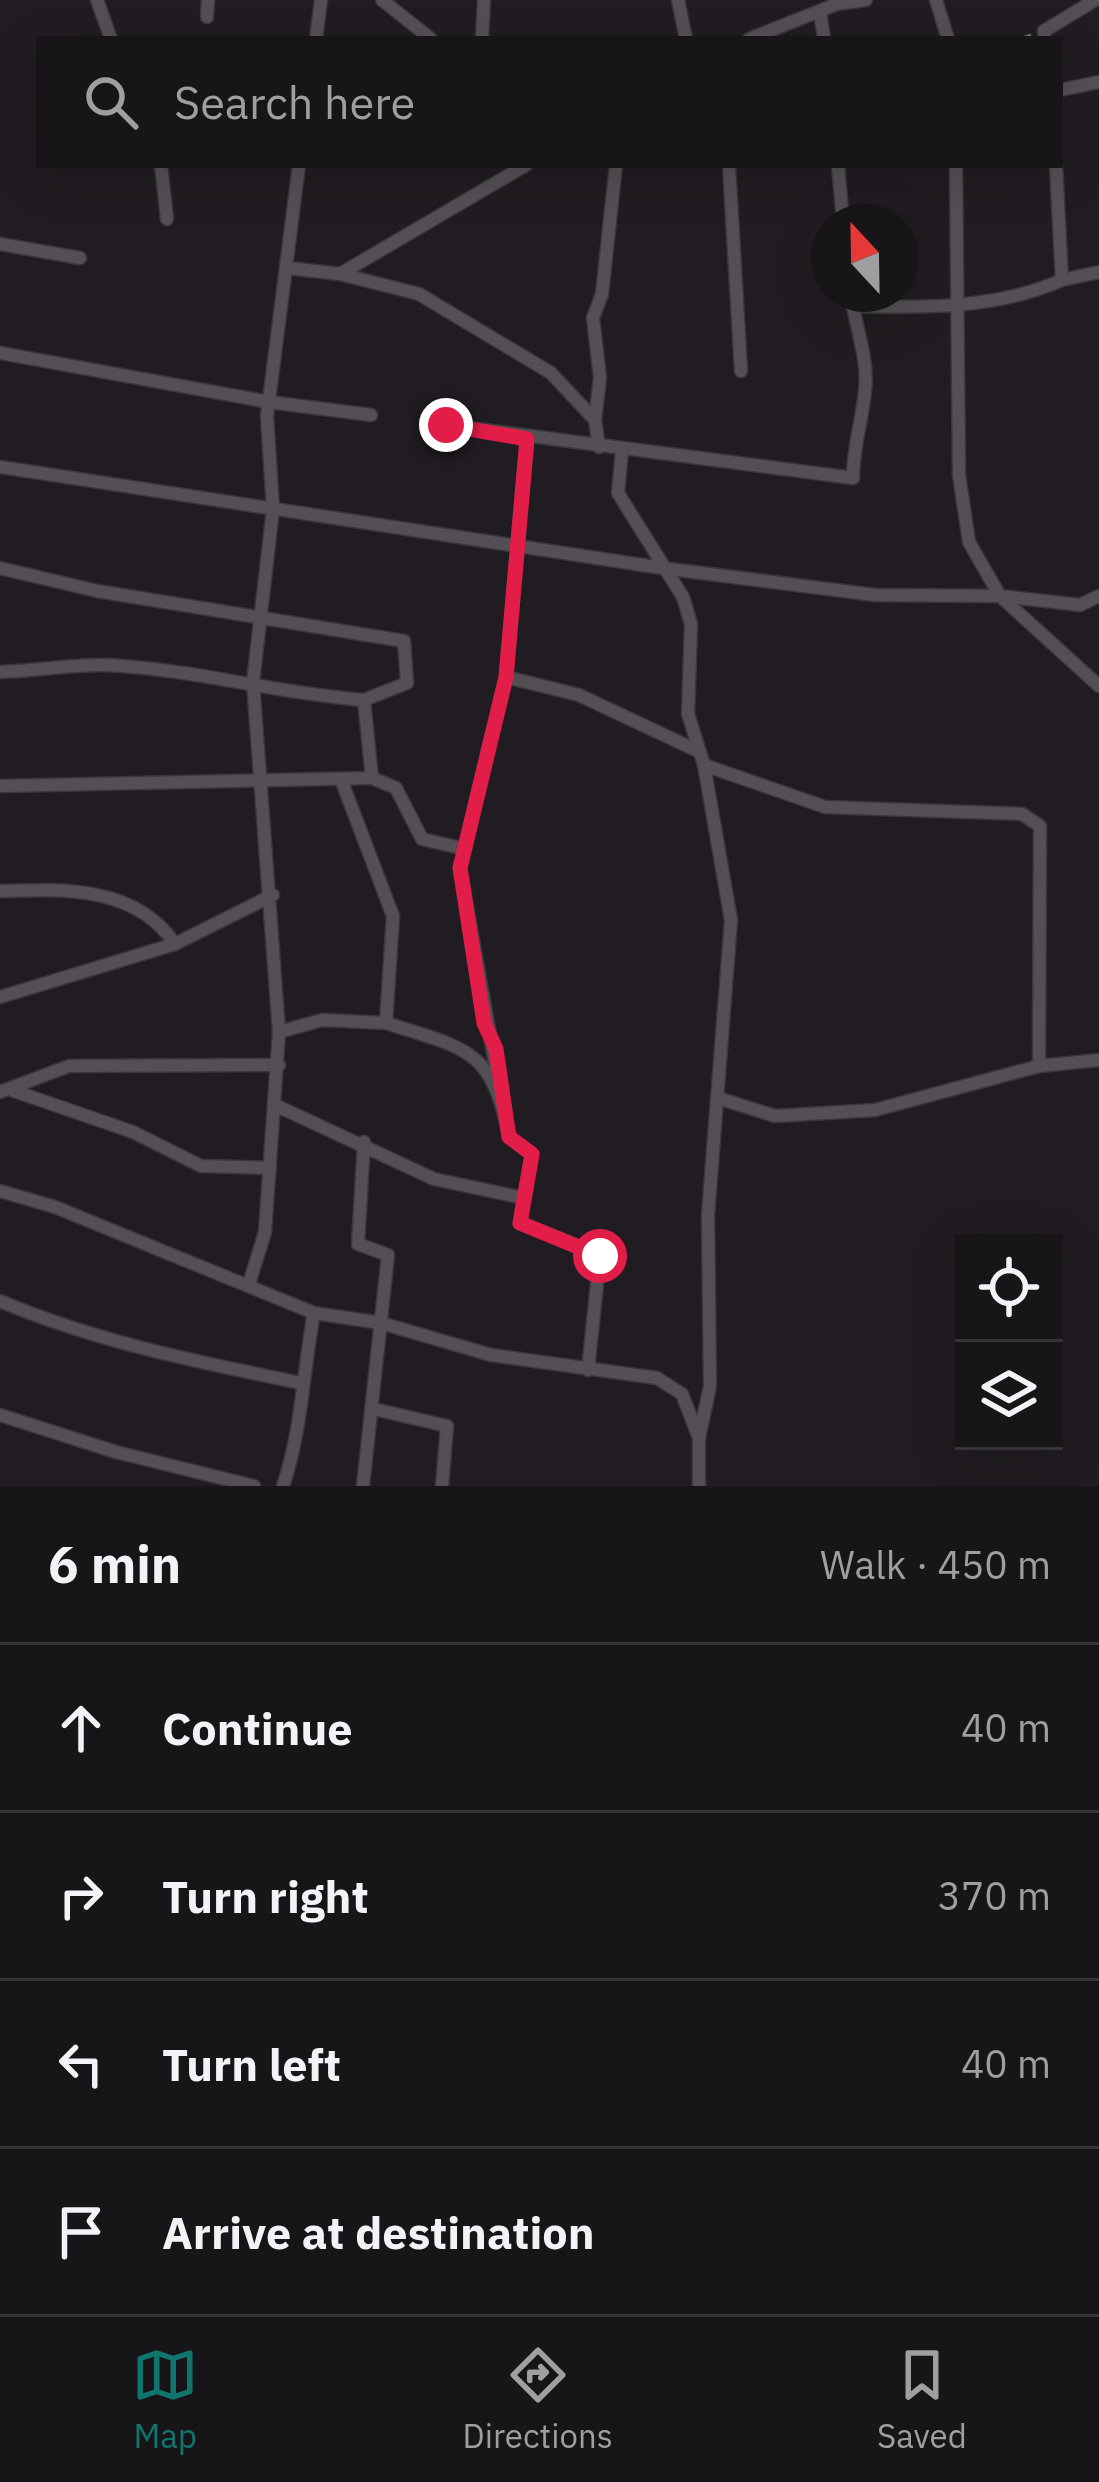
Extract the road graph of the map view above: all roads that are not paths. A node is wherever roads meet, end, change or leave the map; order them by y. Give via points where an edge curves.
1 (97, 0) edge
2 (208, 0) edge
3 (321, 0) edge
4 (382, 0) edge
5 (484, 0) edge
6 (678, 0) edge
7 (866, 0) edge
8 (935, 0) edge
9 (1095, 0) edge
10 (820, 12) junction
11 (207, 17) dead end
12 (110, 36) edge
13 (316, 36) edge
14 (427, 36) edge
15 (482, 36) edge
16 (685, 36) edge
17 (757, 36) edge
18 (824, 36) edge
19 (947, 36) edge
20 (1045, 36) edge
21 (1099, 82) edge
22 (1063, 89) edge
23 (161, 168) edge
24 (299, 168) edge
25 (521, 168) edge
26 (616, 168) edge
27 (729, 168) edge
28 (838, 168) edge
29 (956, 168) edge
30 (1055, 168) edge
31 (841, 204) edge
32 (166, 219) dead end
33 (0, 244) edge
34 (80, 258) dead end
35 (288, 268) junction
36 (1099, 272) edge
37 (340, 274) junction
38 (1062, 280) junction
39 (919, 303) edge
40 (955, 305) junction
41 (854, 312) edge
42 (0, 353) edge
43 (741, 371) dead end
44 (269, 402) junction
45 (371, 415) dead end
46 (595, 420) junction
47 (446, 425) dead end
48 (527, 439) junction
49 (599, 448) junction
50 (622, 450) junction
51 (0, 467) edge
52 (273, 508) junction
53 (519, 543) junction
54 (0, 568) edge
55 (662, 568) junction
56 (1000, 596) junction
57 (1099, 596) edge
58 (261, 619) junction
59 (0, 672) edge
60 (506, 677) junction
61 (253, 682) junction
62 (1099, 686) edge
63 (364, 700) junction
64 (702, 759) junction
65 (372, 778) junction
66 (263, 781) junction
67 (342, 782) junction
68 (0, 786) edge
69 (465, 849) junction
70 (0, 891) edge
71 (273, 895) junction
72 (175, 944) junction
73 (0, 997) edge
74 (386, 1023) junction
75 (279, 1032) junction
76 (1099, 1060) edge
77 (278, 1065) junction
78 (1039, 1066) junction
79 (499, 1085) junction
80 (6, 1092) edge
81 (718, 1098) junction
82 (278, 1106) junction
83 (364, 1142) junction
84 (270, 1168) junction
85 (0, 1191) edge
86 (524, 1198) junction
87 (249, 1284) junction
88 (0, 1300) edge
89 (314, 1312) junction
90 (381, 1323) junction
91 (588, 1370) junction
92 (301, 1383) junction
93 (374, 1409) junction
94 (0, 1415) edge
95 (699, 1438) junction
96 (254, 1486) edge
97 (283, 1486) edge
98 (363, 1486) edge
99 (442, 1486) edge
100 (699, 1486) edge

1 - 12 street
2 - 11 street
3 - 13 street
4 - 14 street
5 - 15 street
6 - 16 street
7 - 10 street
8 - 19 street
9 - 20 street
10 - 17 street
10 - 18 street
21 - 22 street
23 - 32 street
24 - 35 street
25 - 37 street
26 - 46 street via 593,318
27 - 43 street
28 - 31 street
29 - 40 street
30 - 38 street
33 - 34 street
35 - 37 street
35 - 44 street
36 - 38 street
37 - 46 street via 419,294 551,374
38 - 40 street
39 - 40 street
40 - 56 street via 959,475 969,542
41 - 50 street via 866,392 853,478
42 - 44 street
44 - 45 street
44 - 52 street
46 - 49 street
47 - 48 street
48 - 49 street
48 - 53 street
49 - 50 street
50 - 55 street via 618,493
51 - 52 street
52 - 53 street
52 - 58 street
53 - 55 street
53 - 60 street
54 - 58 street
55 - 56 street via 875,595
55 - 64 street via 691,624 688,714
56 - 57 street via 1080,605
56 - 62 street
58 - 61 street
58 - 63 street via 404,641 407,683
59 - 61 street via 117,665
60 - 64 street via 579,695
60 - 69 street
61 - 63 street via 282,694
61 - 66 street
63 - 65 street
64 - 78 street via 825,807 1022,814 1040,826
64 - 81 street via 730,920
65 - 67 street
65 - 69 street via 396,788 422,839
66 - 67 street
66 - 68 street
66 - 71 street
67 - 74 street via 393,916
69 - 79 street via 460,868
70 - 72 street via 73,890 110,899 156,915
71 - 72 street
71 - 75 street
72 - 73 street
74 - 75 street via 322,1020
74 - 79 street via 466,1051
75 - 77 street
76 - 78 street
77 - 80 street via 69,1066
77 - 82 street
78 - 81 street via 875,1110 775,1116
79 - 86 street via 509,1137 532,1154
80 - 84 street via 134,1132 201,1166
81 - 95 street via 708,1215 710,1386
82 - 83 street
82 - 84 street
83 - 86 street via 434,1179
83 - 90 street via 358,1244 388,1256
84 - 87 street via 265,1232
85 - 87 street
86 - 91 street via 520,1223 600,1256
87 - 89 street
88 - 92 street via 156,1353
89 - 90 street
89 - 92 street
90 - 91 street via 491,1355
90 - 93 street
91 - 95 street via 657,1378 682,1394
92 - 97 street via 298,1441
93 - 98 street
93 - 99 street via 447,1426
94 - 96 street
95 - 100 street

